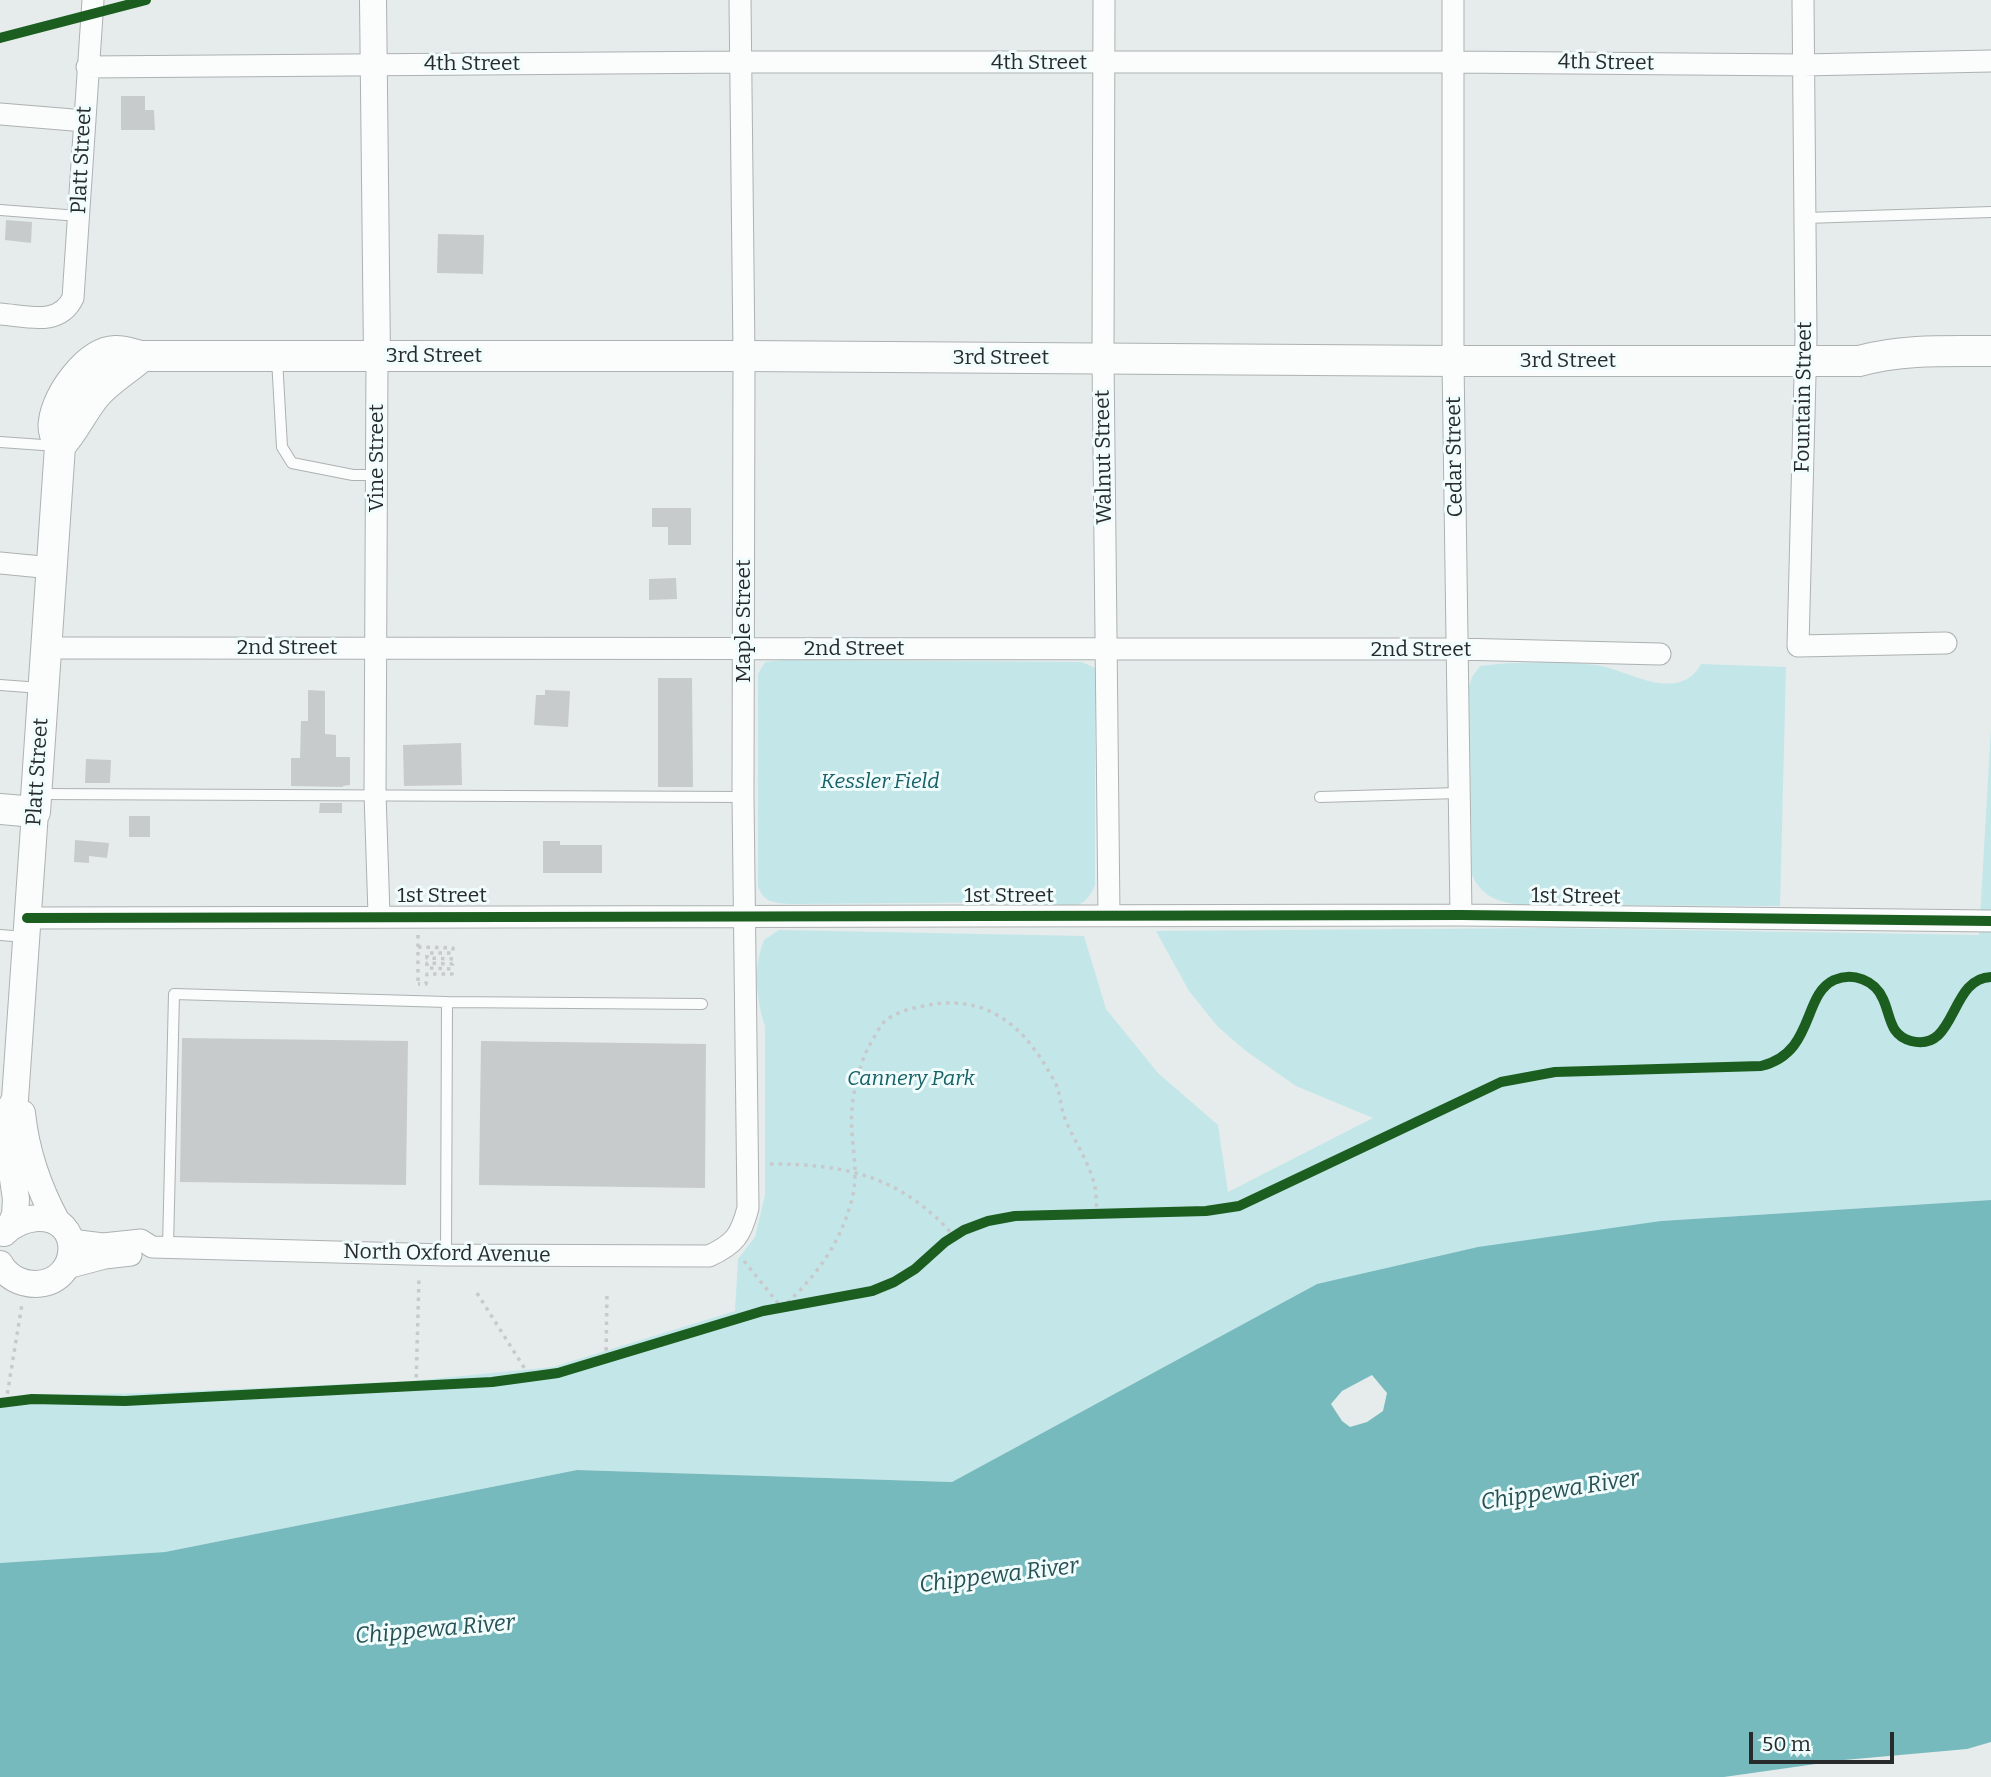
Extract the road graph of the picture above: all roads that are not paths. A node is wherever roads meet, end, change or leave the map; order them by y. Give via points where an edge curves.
1 (93, 0) edge
2 (373, 0) edge
3 (740, 0) edge
4 (1104, 0) edge
5 (1453, 0) edge
6 (1803, 0) edge
7 (1991, 61) edge
8 (740, 62) junction
9 (1454, 62) junction
10 (1105, 63) junction
11 (374, 64) junction
12 (1803, 65) junction
13 (88, 67) junction
14 (0, 114) edge
15 (85, 121) junction
16 (0, 209) edge
17 (1991, 212) edge
18 (79, 216) junction
19 (1805, 218) junction
20 (0, 314) edge
21 (1991, 351) edge
22 (277, 356) junction
23 (377, 356) junction
24 (744, 356) junction
25 (1103, 358) junction
26 (1453, 361) junction
27 (1804, 361) junction
28 (1859, 361) junction
29 (1991, 370) edge
30 (88, 384) joint
31 (0, 442) edge
32 (60, 446) junction
33 (377, 475) junction
34 (0, 564) edge
35 (52, 568) junction
36 (1946, 643) dead end
37 (47, 648) junction
38 (376, 648) junction
39 (744, 648) junction
40 (1457, 649) junction
41 (1106, 650) junction
42 (1660, 654) dead end
43 (0, 685) edge
44 (44, 688) junction
45 (375, 793) junction
46 (1458, 793) junction
47 (743, 797) junction
48 (1320, 797) dead end
49 (36, 803) junction
50 (0, 809) edge
51 (379, 915) junction
52 (1109, 915) junction
53 (1461, 915) junction
54 (746, 917) junction
55 (1991, 921) edge
56 (18, 930) edge
57 (447, 1002) junction
58 (702, 1004) dead end
59 (15, 1099) junction
60 (4, 1130) edge
61 (64, 1231) junction
62 (5, 1234) edge
63 (736, 1239) joint
64 (160, 1247) junction
65 (446, 1255) junction
66 (67, 1268) junction
67 (3, 1272) edge

1 - 13 street, Platt Street
2 - 11 street, Vine Street
3 - 8 street, Maple Street
4 - 10 street, Walnut Street
5 - 9 street, Cedar Street
6 - 12 street, Fountain Street
7 - 12 street, 4th Street
8 - 10 street, 4th Street
8 - 11 street, 4th Street
8 - 24 street, Maple Street
9 - 10 street, 4th Street
9 - 12 street, 4th Street
9 - 26 street, Cedar Street
10 - 25 street, Walnut Street
11 - 13 street, 4th Street
11 - 23 street, Vine Street
12 - 19 street, Fountain Street
13 - 15 street, Platt Street
14 - 15 street
15 - 18 street, Platt Street
16 - 18 lane
17 - 19 lane
18 - 20 street, Platt Street via 73,298 68,309 46,317
19 - 27 street, Fountain Street
21 - 28 main road, 3rd Street via 1903,353
22 - 23 main road, 3rd Street
22 - 30 main road, 3rd Street via 142,356 116,351 99,356
22 - 33 lane via 282,447 292,463
23 - 24 main road, 3rd Street
23 - 33 street, Vine Street
24 - 25 main road, 3rd Street
24 - 39 street, Maple Street
25 - 26 main road, 3rd Street
25 - 41 street, Walnut Street
26 - 27 main road, 3rd Street
26 - 40 street, Cedar Street
27 - 28 main road, 3rd Street
27 - 36 street, Fountain Street via 1798,646
28 - 29 main road, 3rd Street via 1894,369
30 - 32 main road, Platt Street via 57,408 54,435
31 - 32 lane
32 - 35 main road, Platt Street
33 - 38 street, Vine Street
34 - 35 street
35 - 37 main road, Platt Street
37 - 38 street, 2nd Street
37 - 44 main road, Platt Street
38 - 39 street, 2nd Street
38 - 45 street, Vine Street
39 - 41 street, 2nd Street
39 - 47 street, Maple Street
40 - 41 street, 2nd Street
40 - 42 street, 2nd Street
40 - 46 street, Cedar Street
41 - 52 street, Walnut Street
43 - 44 lane
44 - 49 main road, Platt Street
45 - 47 lane
45 - 49 lane
45 - 51 street, Vine Street
46 - 48 lane
46 - 53 street, Cedar Street
47 - 54 street, Maple Street
49 - 50 main road
49 - 56 street, Platt Street
51 - 54 street, 1st Street
51 - 56 street, 1st Street
52 - 53 street, 1st Street
52 - 54 street, 1st Street
53 - 55 street, 1st Street
54 - 63 street, Maple Street via 748,1208
56 - 59 street, Platt Street
57 - 58 lane
57 - 64 lane via 174,994
57 - 65 lane
59 - 60 street, Platt Street
59 - 61 street, Platt Street via 45,1199
60 - 62 street, Platt Street via 16,1199 15,1215
61 - 62 street via 46,1218 33,1218 19,1221
61 - 64 street, North Oxford Avenue via 103,1244 141,1240
61 - 66 street via 71,1258
63 - 65 street, North Oxford Avenue via 709,1256
64 - 65 street, North Oxford Avenue
64 - 66 street, North Oxford Avenue
66 - 67 street via 47,1283 33,1284

